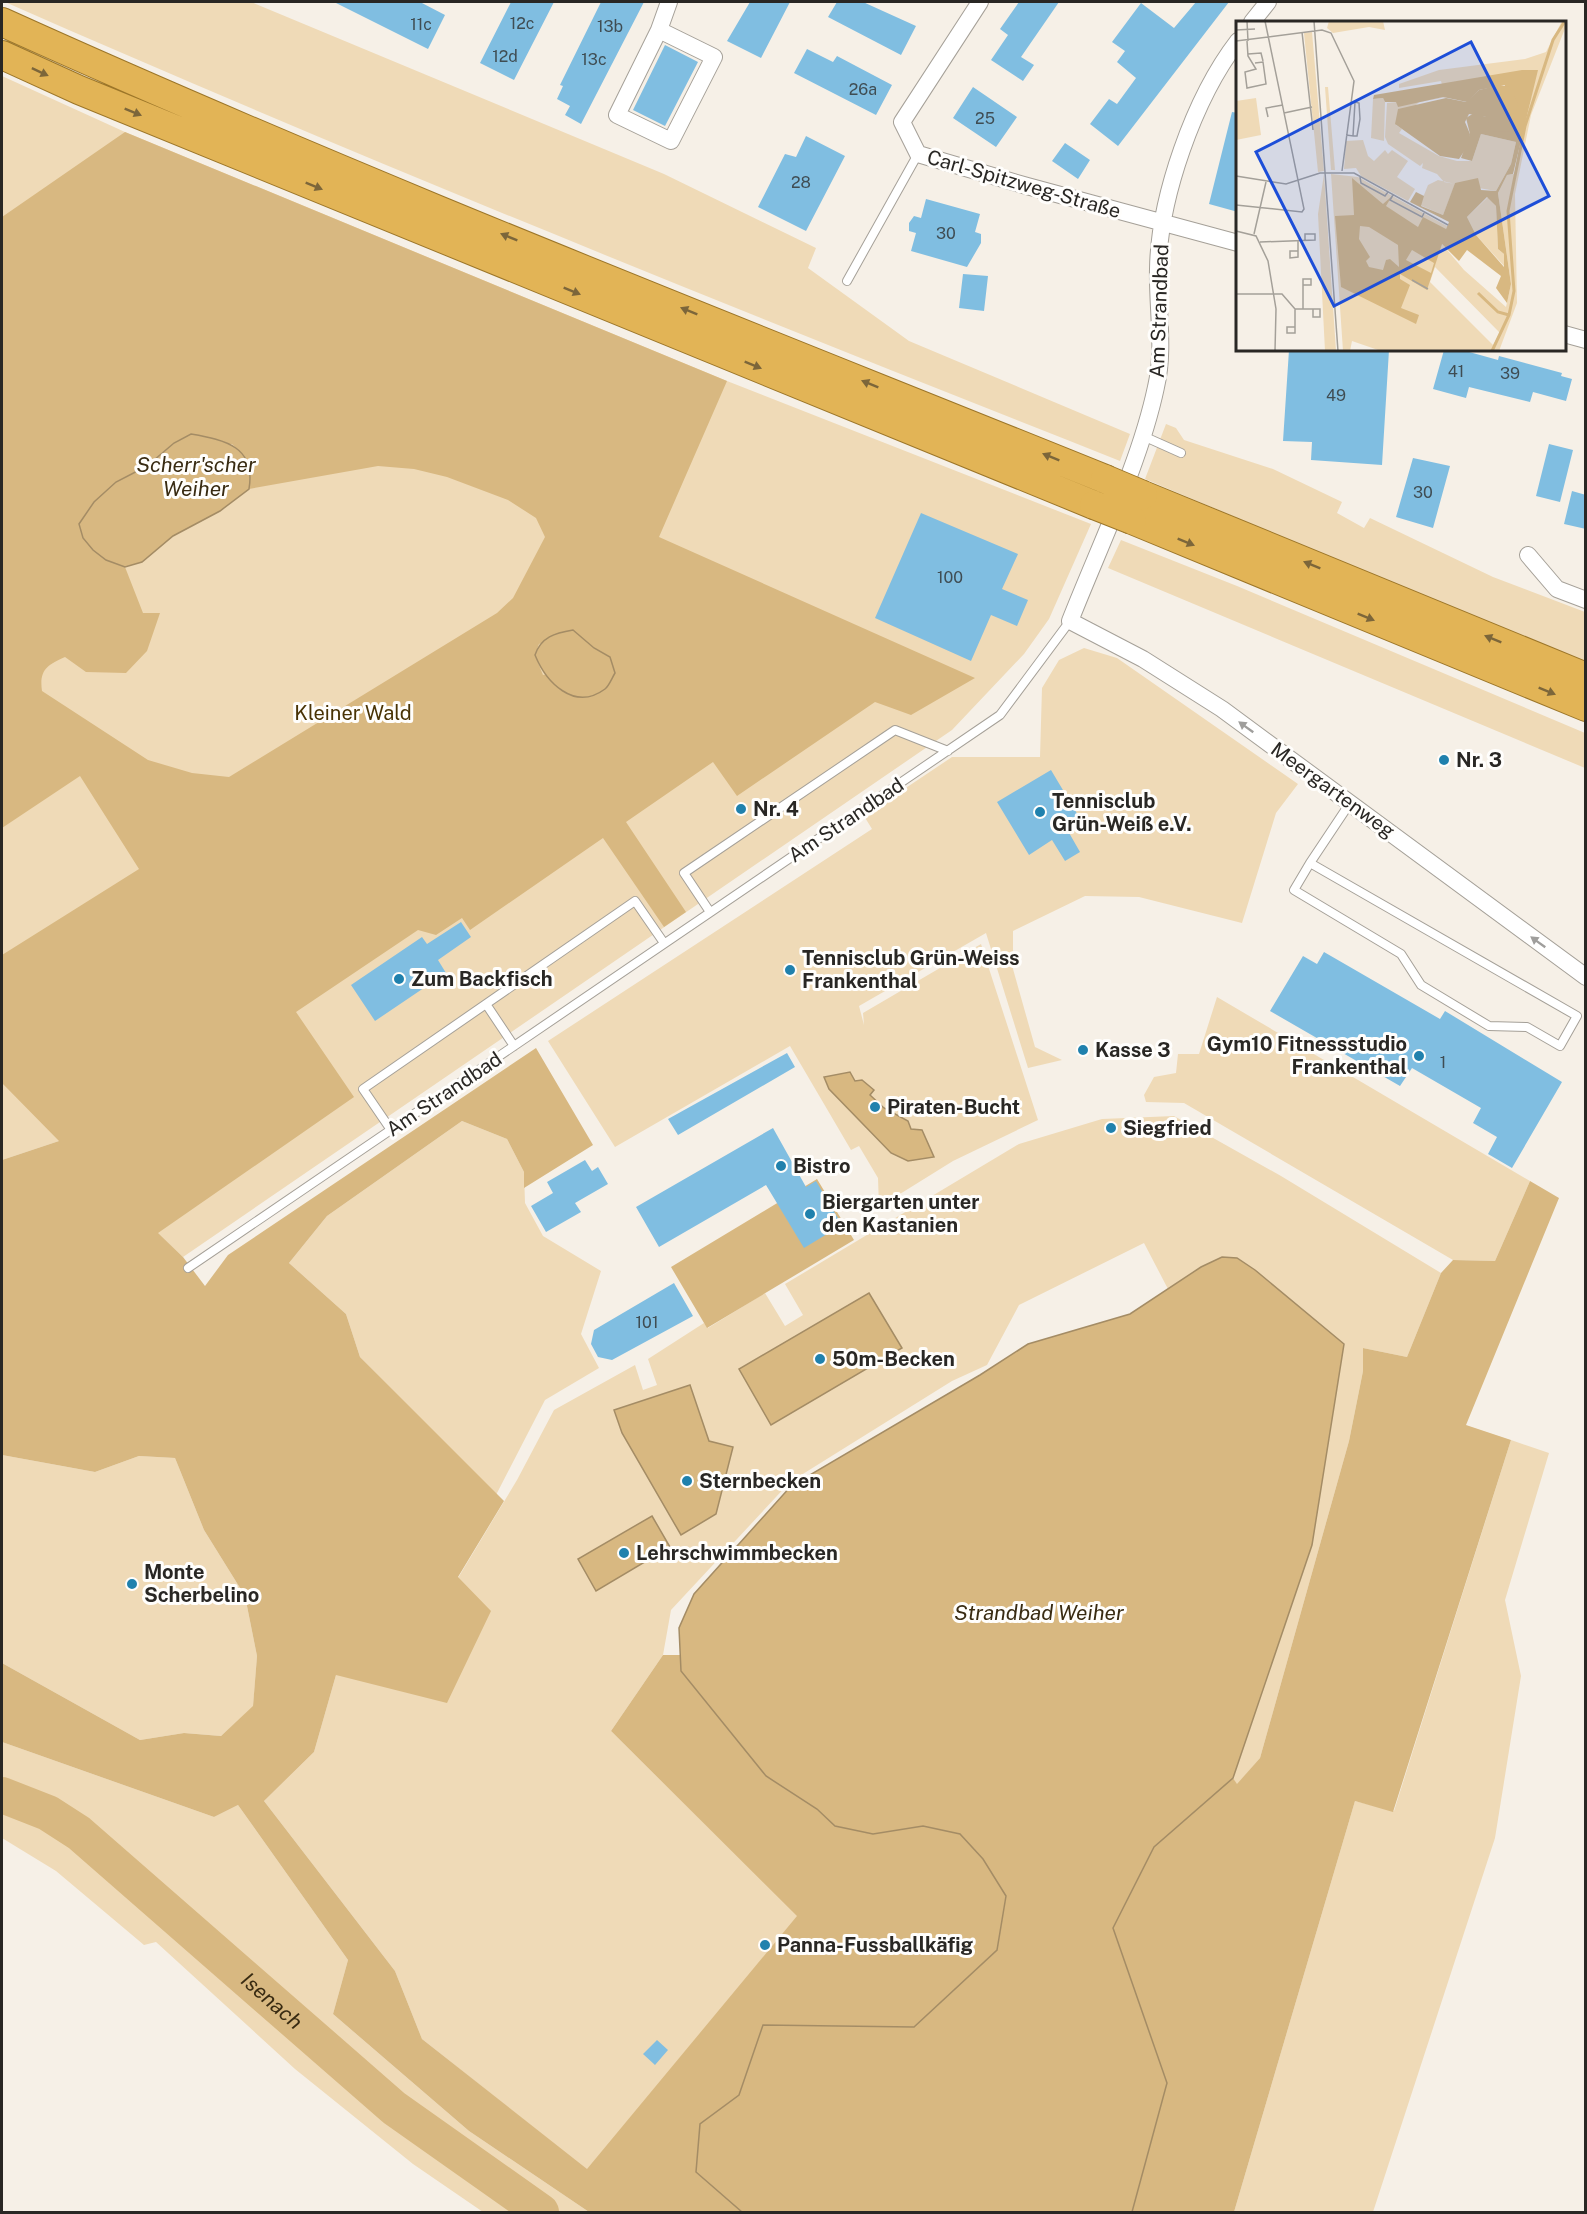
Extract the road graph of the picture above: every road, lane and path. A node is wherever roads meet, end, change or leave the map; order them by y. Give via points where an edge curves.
1 (669, 2) edge
2 (980, 2) edge
3 (1268, 2) edge
4 (1253, 21) edge
5 (2, 22) edge
6 (659, 30) junction
7 (1236, 44) edge
8 (2, 55) edge
9 (918, 154) junction
10 (1164, 223) junction
11 (1236, 242) edge
12 (847, 281) dead end
13 (1566, 335) edge
14 (1586, 340) edge
15 (1143, 435) junction
16 (1181, 453) dead end
17 (1099, 492) junction
18 (1138, 508) junction
19 (1528, 555) dead end
20 (1586, 600) edge
21 (1070, 621) junction
22 (1586, 677) edge
23 (1586, 707) edge
24 (948, 751) junction
25 (1350, 803) junction
26 (1310, 863) junction
27 (710, 912) junction
28 (664, 944) junction
29 (1586, 977) edge
30 (486, 1004) junction
31 (514, 1046) junction
32 (391, 1130) junction
33 (188, 1268) dead end

1 - 6 street
2 - 9 street, Carl-Spitzweg-Straße via 902,122
3 - 4 street
17 -> 5 highway
6 - 6 street via 616,115 671,141 714,57
7 - 10 street via 1196,110 1178,159
8 -> 17 highway via 79,90
9 - 10 street, Carl-Spitzweg-Straße
9 - 12 lane
10 - 11 street, Am Strandbad
10 - 15 street, Am Strandbad via 1158,267 1160,368
13 - 14 street
15 - 16 lane
15 - 21 street, Am Strandbad
17 - 18 highway, bridge
22 -> 18 highway
18 -> 23 highway
19 - 20 street via 1557,589
21 - 24 lane, Am Strandbad via 1000,715
25 -> 21 street, Meergartenweg via 1222,709 1143,658
24 - 27 lane, Am Strandbad
24 - 27 lane via 895,730 684,873
25 - 26 lane
29 -> 25 street, Meergartenweg
26 - 26 lane via 1577,1016 1560,1046 1527,1027 1490,1026 1421,986 1401,954 1294,890
27 - 28 lane, Am Strandbad
28 - 30 lane via 635,901
28 - 31 lane, Am Strandbad
30 - 31 lane
30 - 32 lane via 363,1089
31 - 32 lane, Am Strandbad
32 - 33 lane, Am Strandbad

